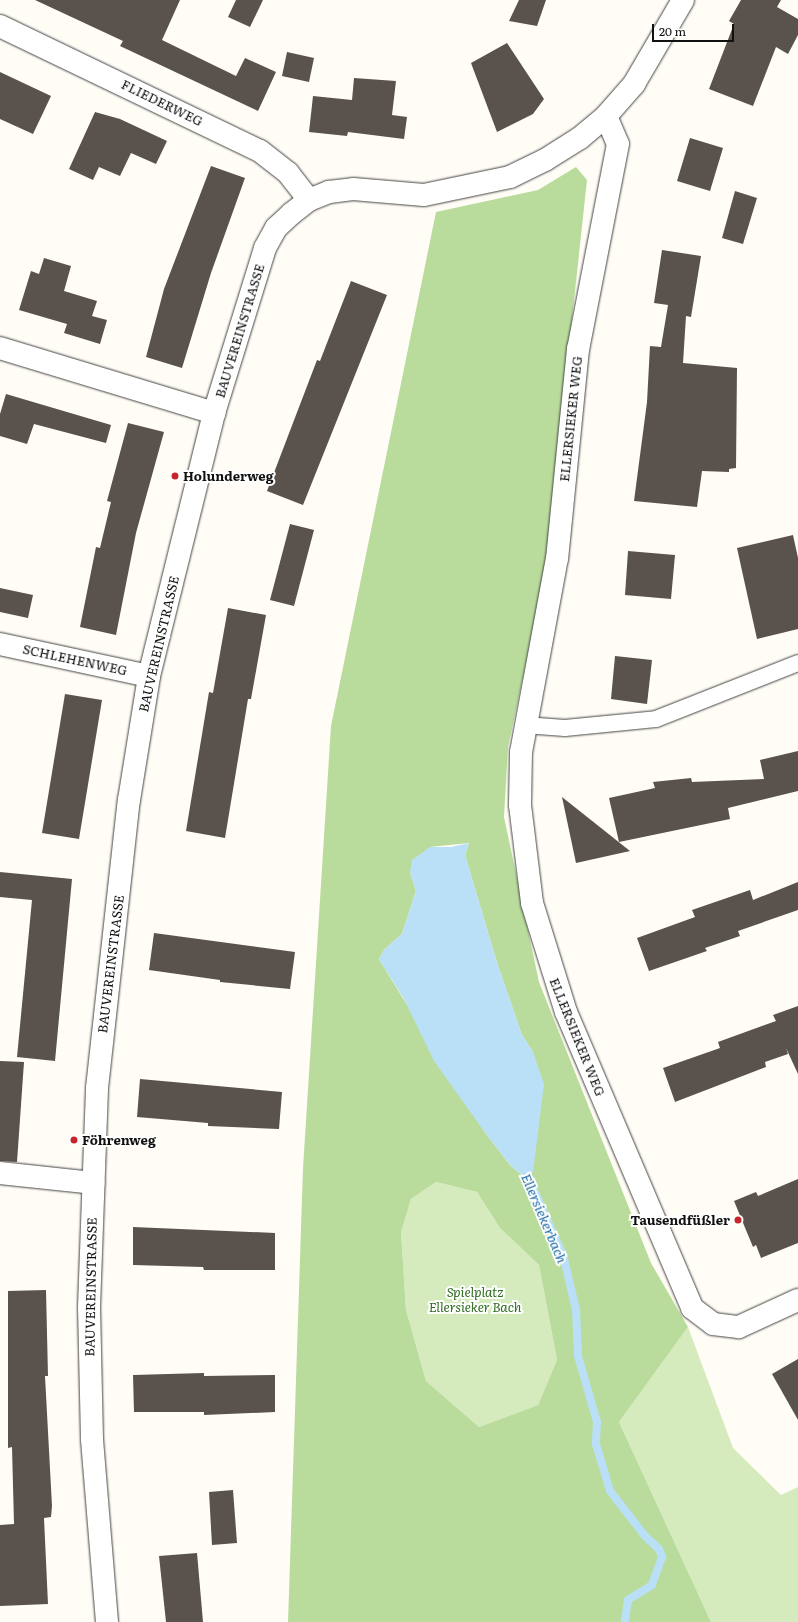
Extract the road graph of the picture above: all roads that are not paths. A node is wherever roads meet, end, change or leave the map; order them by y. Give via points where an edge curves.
1 (682, 0) edge
2 (0, 26) edge
3 (606, 116) junction
4 (309, 200) junction
5 (0, 348) edge
6 (214, 413) junction
7 (0, 644) edge
8 (798, 663) edge
9 (149, 676) junction
10 (524, 725) junction
11 (0, 1173) edge
12 (93, 1183) junction
13 (798, 1300) edge
14 (107, 1622) edge

1 - 3 street, BAUVEREINSTRASSE via 634,84
2 - 4 street, FLIEDERWEG via 260,151 288,173
3 - 4 street, BAUVEREINSTRASSE via 580,138 510,177 424,195 353,189
3 - 10 street, ELLERSIEKER WEG via 618,144 578,349 557,558
4 - 6 street, BAUVEREINSTRASSE via 276,228 265,248
5 - 6 street
6 - 9 street, BAUVEREINSTRASSE
7 - 9 street, SCHLEHENWEG
8 - 10 lane via 656,719 565,728
9 - 12 street, BAUVEREINSTRASSE via 129,800 96,1088
10 - 13 street, ELLERSIEKER WEG via 520,805 532,903 551,970 686,1297 692,1308 712,1324 739,1327
11 - 12 street
12 - 14 street, BAUVEREINSTRASSE via 89,1307 92,1439

